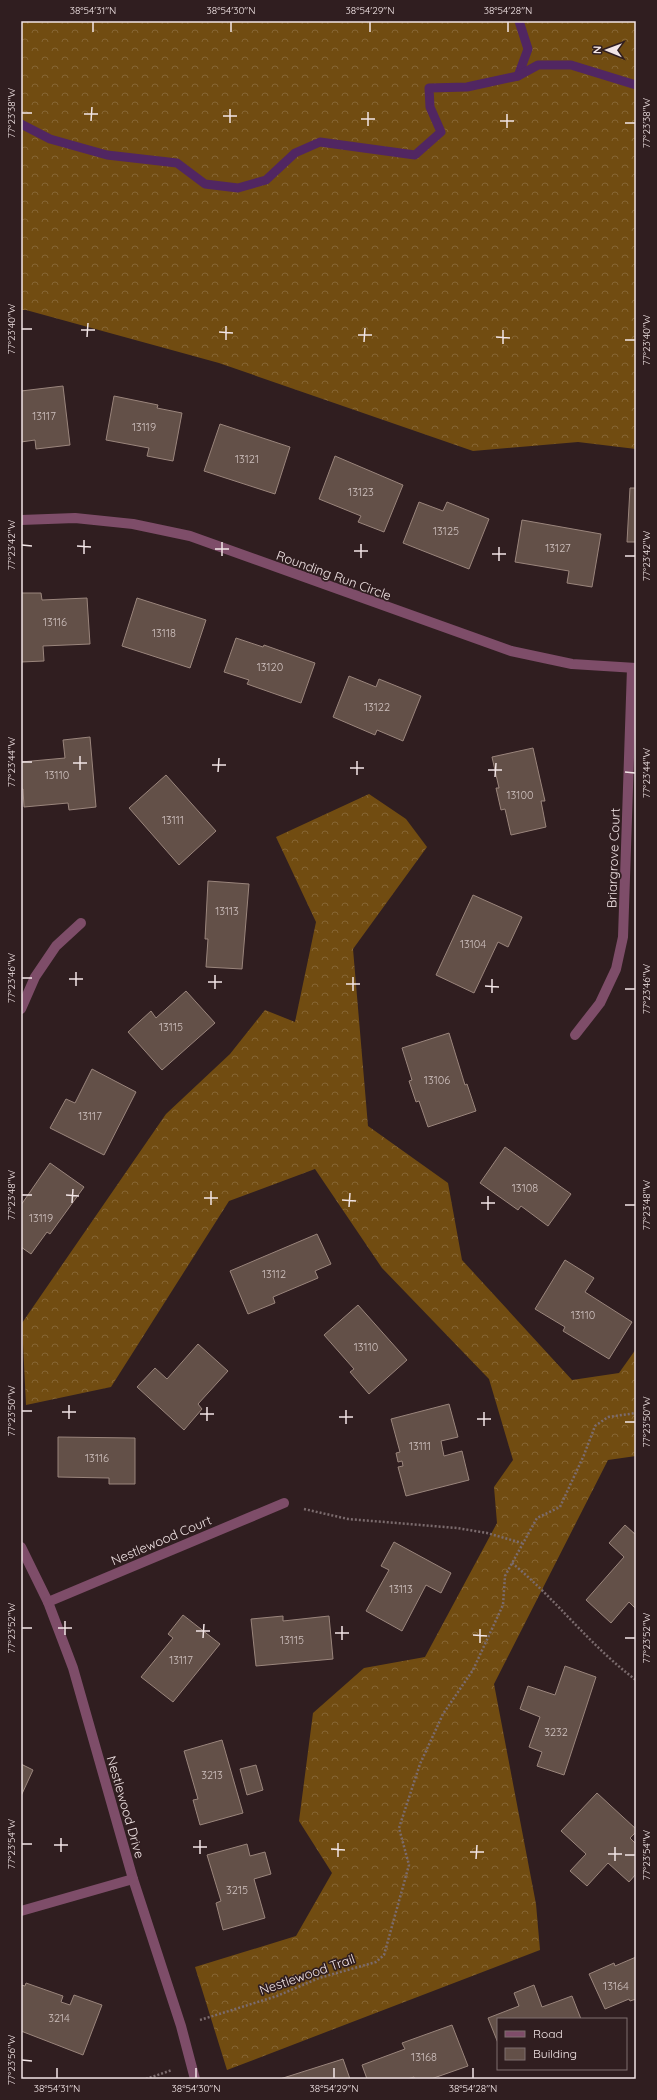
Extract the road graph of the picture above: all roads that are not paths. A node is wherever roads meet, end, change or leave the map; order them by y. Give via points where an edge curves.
1 (21, 520) edge
2 (634, 668) edge
3 (81, 923) dead end
4 (21, 1009) edge
5 (575, 1035) dead end
6 (284, 1503) road end
7 (21, 1547) edge
8 (48, 1602) junction
9 (133, 1879) junction
10 (21, 1911) edge
11 (195, 2079) edge

1 - 2 street, Rounding Run Circle via 82,519 133,524 190,536 511,651 572,664
2 - 5 street, Briargrove Court via 623,937 616,969 600,1003
3 - 4 street via 56,946 34,976
6 - 8 street, Nestlewood Court
7 - 8 street, Nestlewood Drive
8 - 9 street, Nestlewood Drive via 73,1668
9 - 10 street
9 - 11 street, Nestlewood Drive via 181,2026

